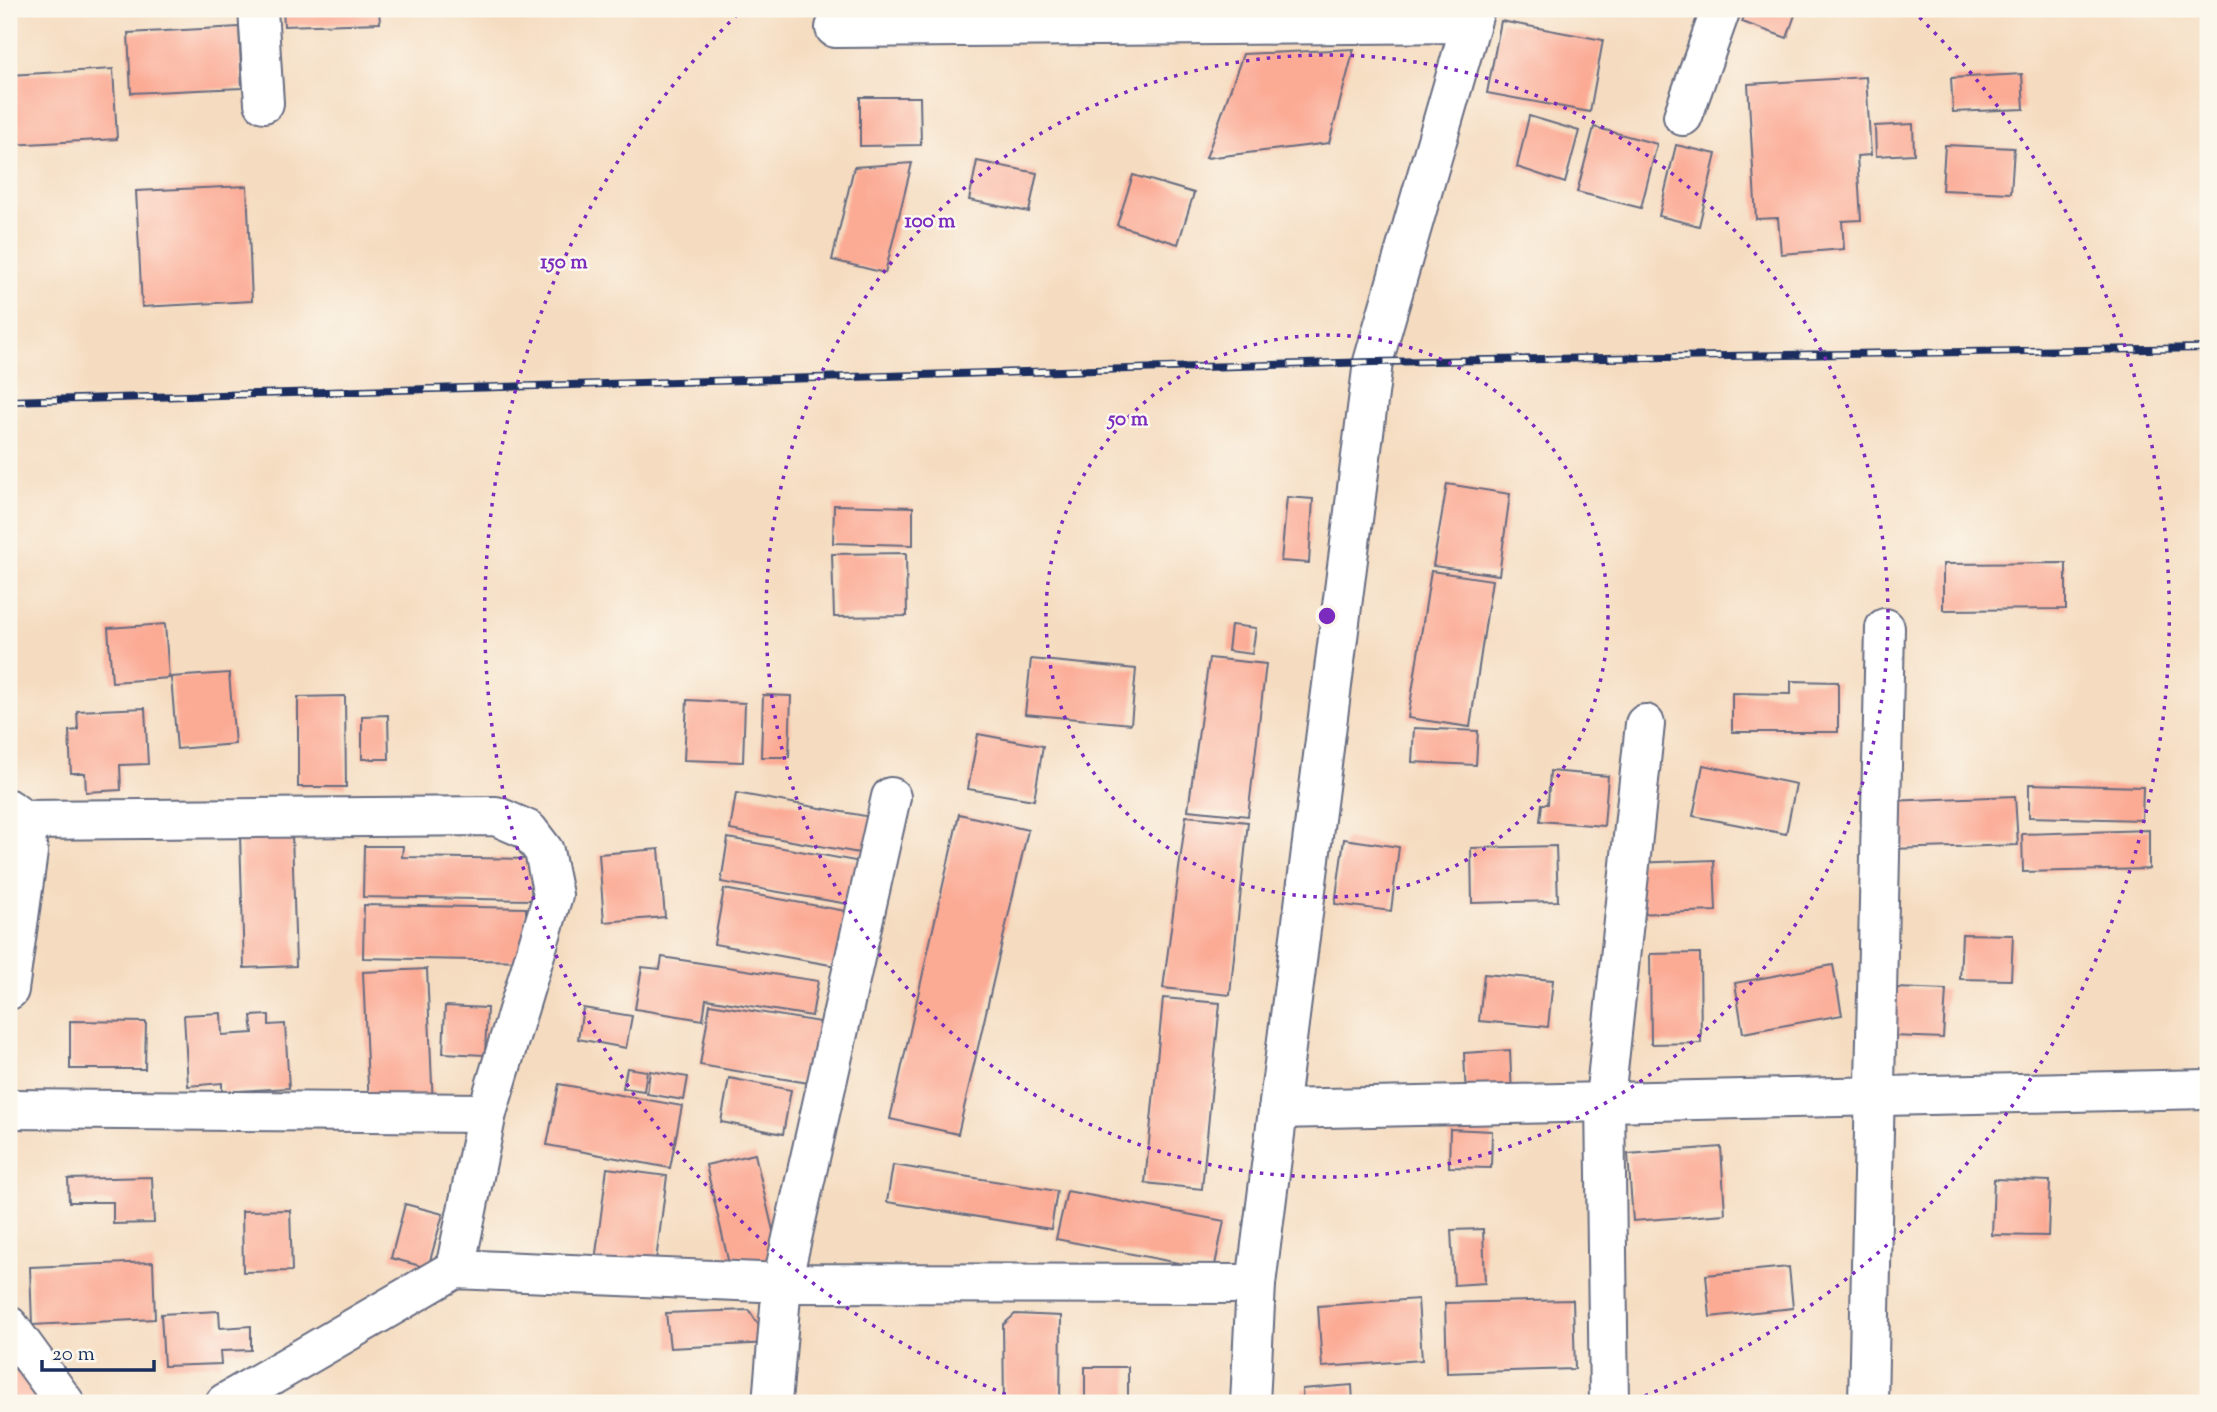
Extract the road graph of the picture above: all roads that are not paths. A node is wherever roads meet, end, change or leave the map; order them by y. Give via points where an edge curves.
1 (258, 9) edge
2 (1720, 9) edge
3 (1473, 16) edge
4 (835, 28) dead end
5 (264, 103) dead end
6 (1683, 116) dead end
7 (1885, 628) dead end
8 (1646, 724) dead end
9 (891, 797) dead end
10 (16, 815) edge
11 (9, 990) edge
12 (2208, 1089) edge
13 (1875, 1094) junction
14 (1605, 1099) junction
15 (1278, 1108) junction
16 (9, 1109) edge
17 (487, 1113) junction
18 (454, 1269) junction
19 (782, 1283) junction
20 (1256, 1284) junction
21 (9, 1326) edge
22 (65, 1403) edge
23 (225, 1403) edge
24 (772, 1403) edge
25 (1250, 1403) edge
26 (1609, 1403) edge
27 (1868, 1403) edge

1 - 5 street
2 - 6 street
3 - 4 street
3 - 15 street via 1373,362
7 - 13 street
8 - 14 street
9 - 19 street
10 - 11 street via 28,852
10 - 17 street via 496,816 528,830 544,850 553,895
12 - 13 street
13 - 14 street
13 - 27 street
14 - 15 street
14 - 26 street
15 - 20 street
16 - 17 street
17 - 18 street
18 - 19 street
18 - 23 street
19 - 20 street
19 - 24 street
20 - 25 street
21 - 22 street

